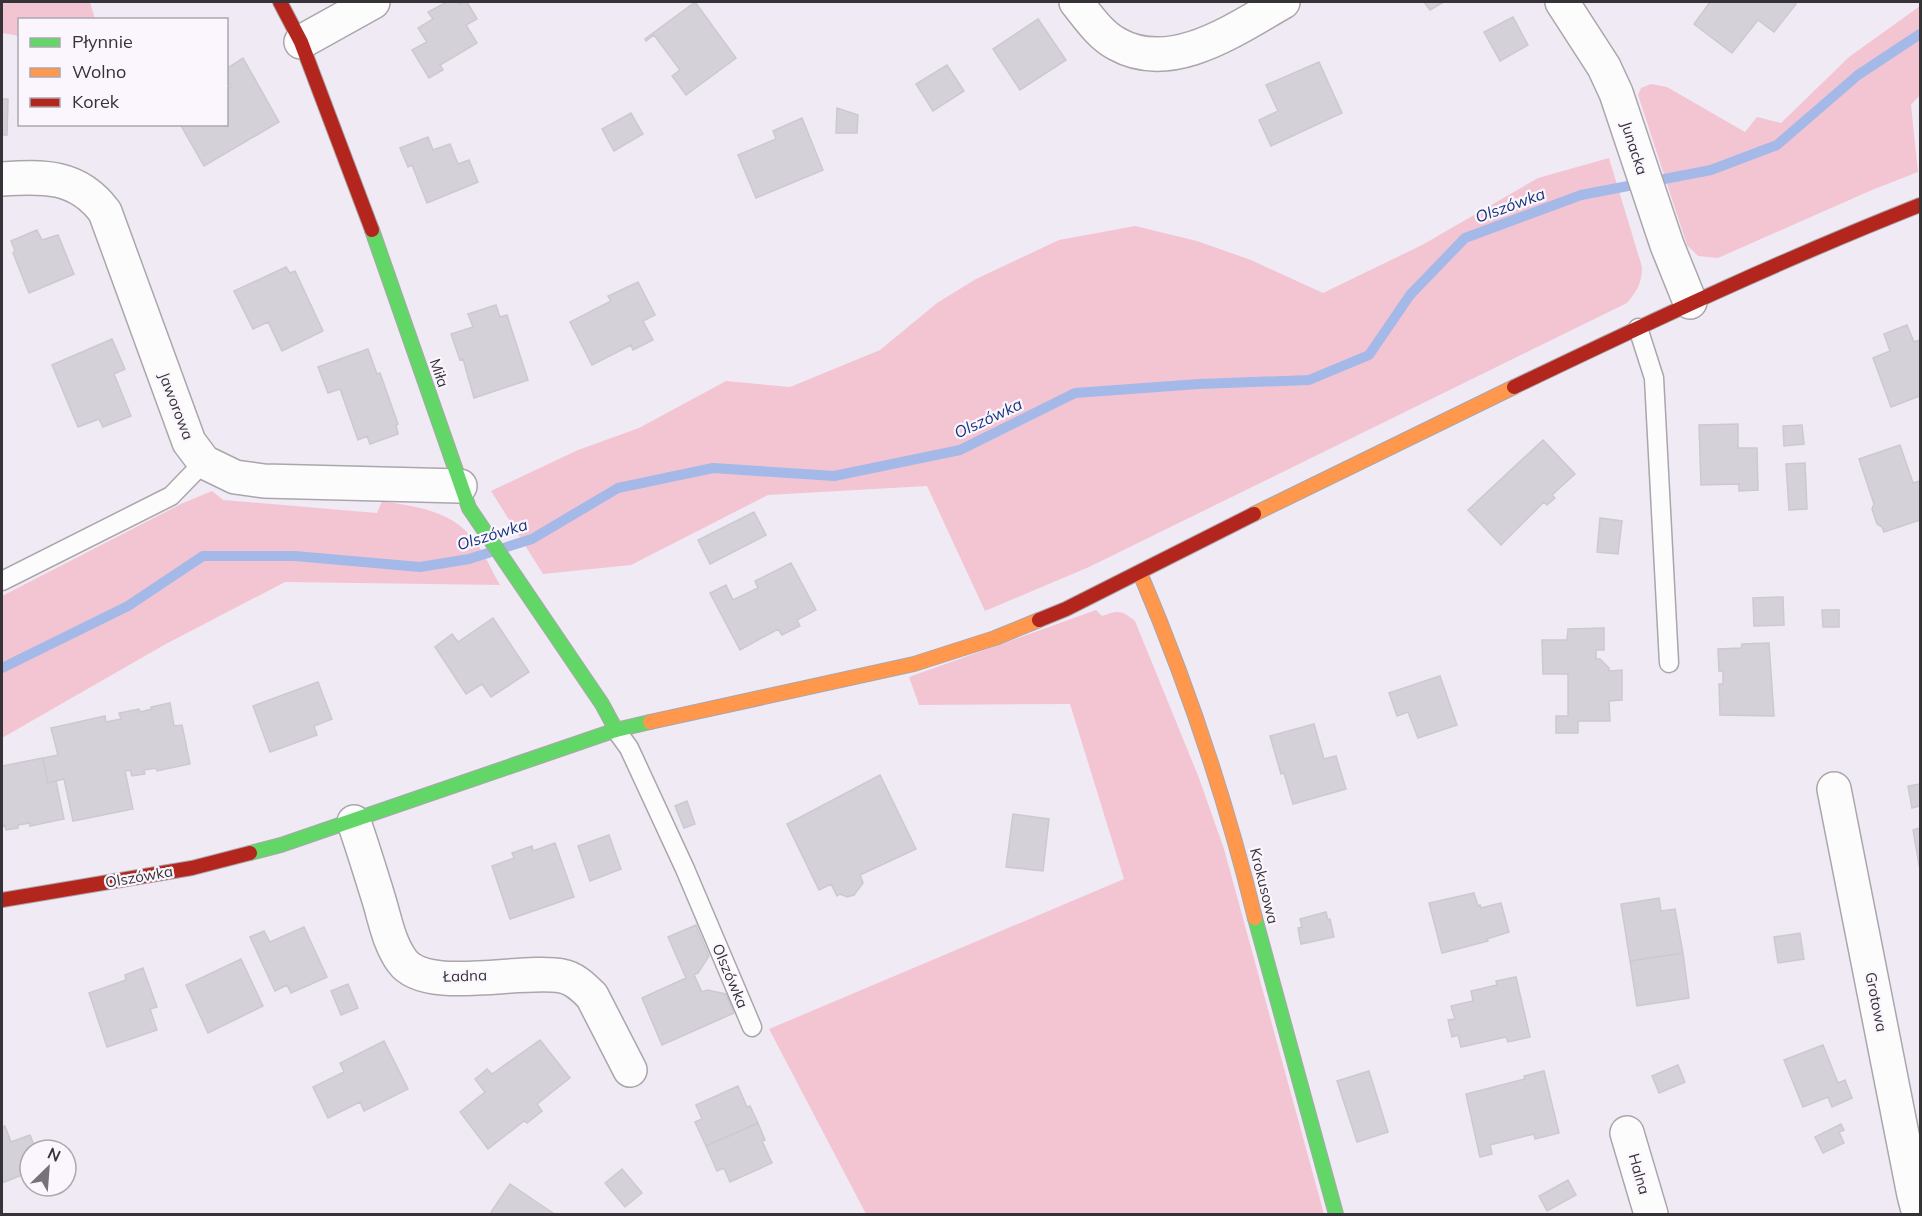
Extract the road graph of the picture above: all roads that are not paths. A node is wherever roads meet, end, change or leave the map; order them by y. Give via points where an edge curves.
1 (280, 2) edge
2 (373, 2) edge
3 (1076, 2) edge
4 (1283, 2) edge
5 (1562, 2) edge
6 (301, 42) junction
7 (2, 179) edge
8 (1920, 205) edge
9 (1690, 302) junction
10 (1638, 328) junction
11 (204, 462) junction
12 (465, 497) junction
13 (1140, 573) junction
14 (2, 581) edge
15 (1669, 663) dead end
16 (616, 730) junction
17 (1834, 789) dead end
18 (354, 822) junction
19 (2, 900) edge
20 (752, 1027) dead end
21 (630, 1070) dead end
22 (1627, 1133) dead end
23 (1336, 1215) edge
24 (1651, 1215) edge
25 (1919, 1215) edge

1 - 6 street, Miła
2 - 6 street
3 - 4 street via 1103,34 1119,45 1164,54 1188,51 1218,39
5 - 9 street, Junacka via 1616,93
6 - 12 street, Miła via 392,284
7 - 11 street, Jaworowa via 56,178 83,189 105,212 189,442
8 - 9 street, Olszówka
9 - 10 street, Olszówka
10 - 13 street, Olszówka via 1401,441
10 - 15 lane via 1654,378
11 - 12 street via 235,477 264,481
11 - 14 lane via 171,496
12 - 16 street, Miła
13 - 16 street, Olszówka via 995,638 914,664
13 - 23 street, Krokusowa via 1173,651 1237,843
16 - 18 street, Olszówka
16 - 20 lane, Olszówka via 629,748 681,859
17 - 25 street, Grotowa
18 - 19 street, Olszówka via 192,868
18 - 21 street, Ładna via 392,942 412,971 425,977 454,978 561,975 592,996
22 - 24 street, Halna

